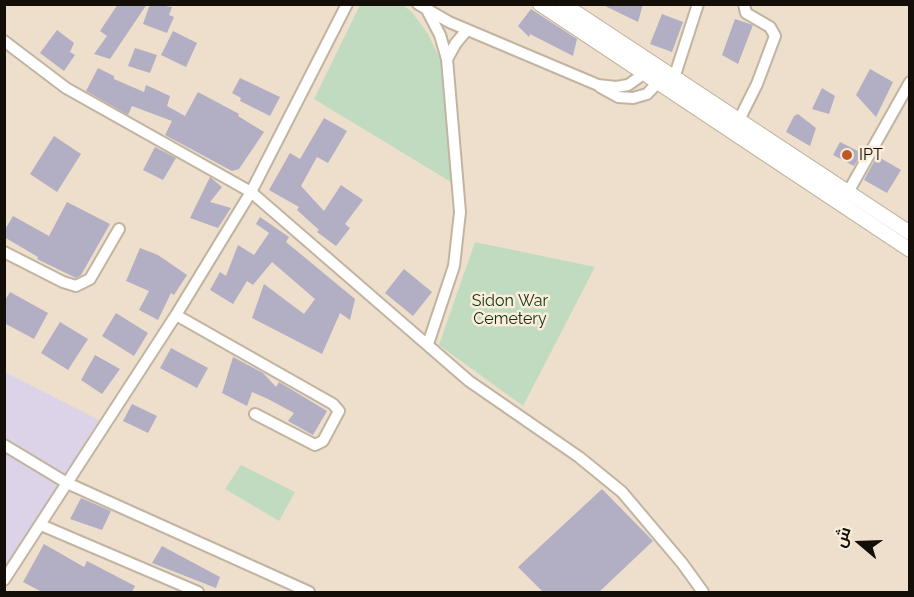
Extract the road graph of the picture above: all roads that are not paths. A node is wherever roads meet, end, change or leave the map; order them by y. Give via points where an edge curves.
1 (347, 4) edge
2 (418, 4) edge
3 (540, 4) edge
4 (563, 4) edge
5 (698, 4) edge
6 (744, 4) edge
7 (428, 12) junction
8 (467, 30) junction
9 (4, 41) edge
10 (447, 59) junction
11 (645, 67) junction
12 (666, 78) junction
13 (909, 82) edge
14 (598, 85) junction
15 (739, 120) junction
16 (251, 192) junction
17 (847, 194) junction
18 (862, 212) junction
19 (119, 229) dead end
20 (909, 233) edge
21 (909, 250) edge
22 (4, 252) edge
23 (176, 315) junction
24 (428, 344) junction
25 (255, 414) dead end
26 (4, 444) edge
27 (67, 483) junction
28 (41, 525) junction
29 (4, 580) edge
30 (198, 592) edge
31 (309, 592) edge
32 (703, 592) edge

1 - 16 street
2 - 7 street
3 - 11 main road
4 - 11 main road
5 - 12 street
6 - 15 street via 746,14 770,27 775,36
7 - 8 street
7 - 10 street
8 - 10 street
8 - 14 street
9 - 16 street via 66,88
10 - 24 street via 460,231 454,266
11 - 12 main road
11 - 14 street via 628,85
12 - 14 street via 646,94 633,98 610,94
12 - 15 main road
12 - 18 main road
13 - 17 street
15 - 17 main road
16 - 23 street
16 - 24 street
17 - 18 main road
18 - 20 main road
18 - 21 main road
19 - 22 street via 90,279 76,286
23 - 25 street via 339,411 323,441 315,445
23 - 27 street
24 - 32 street via 488,396 579,456 622,492
26 - 27 street
27 - 28 street
27 - 31 street
28 - 29 street
28 - 30 street

